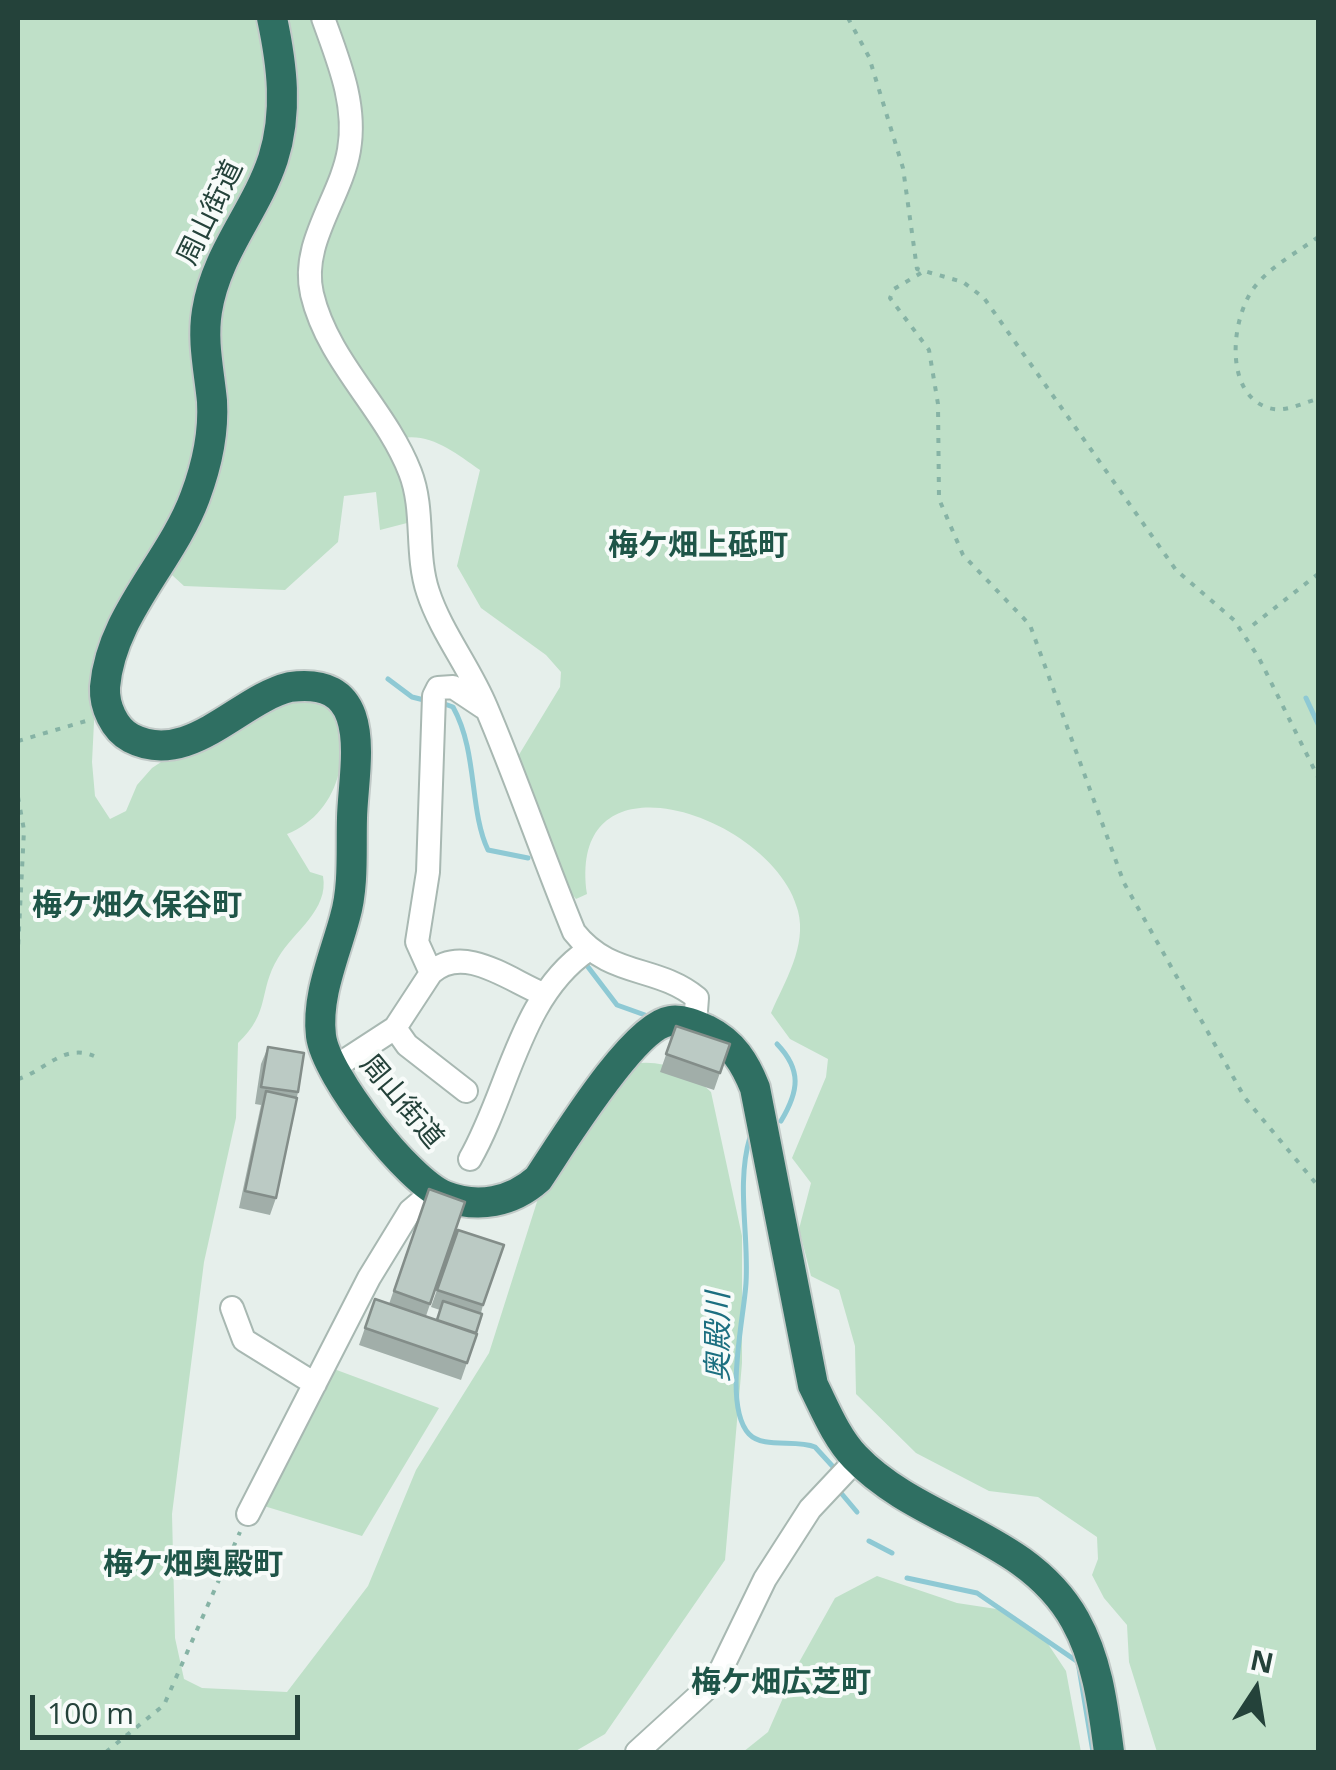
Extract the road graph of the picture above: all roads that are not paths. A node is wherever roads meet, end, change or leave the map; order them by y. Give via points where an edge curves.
1 (272, 18) edge
2 (323, 18) edge
3 (489, 713) junction
4 (588, 950) junction
5 (431, 973) junction
6 (543, 994) junction
7 (695, 1024) junction
8 (396, 1028) junction
9 (332, 1069) junction
10 (466, 1091) dead end
11 (470, 1159) dead end
12 (435, 1190) junction
13 (232, 1308) dead end
14 (315, 1384) junction
15 (857, 1459) junction
16 (248, 1514) road end
17 (637, 1752) edge
18 (1110, 1752) edge

1 - 9 highway, 周山街道 via 282,77 280,125 272,161 211,287 204,332 210,449 193,503 114,648 105,690 110,714 134,740 165,744 202,734 290,687 329,693 349,712 358,739 348,894 320,1016
2 - 3 street via 352,130 343,177 314,245 311,290 331,346 412,477 428,592
3 - 4 street via 534,823 538,850
3 - 5 street via 453,687 438,688 428,872 417,942
4 - 6 street via 566,964
4 - 7 street via 629,972 685,988 697,998
5 - 6 street via 450,960 474,961
5 - 8 street
6 - 11 street
7 - 12 highway, 周山街道 via 659,1024 632,1045 525,1190 490,1203
7 - 15 highway via 735,1050 756,1088 813,1384
8 - 9 street
8 - 10 street
9 - 12 highway, 周山街道 via 366,1120
12 - 14 street via 410,1211
13 - 14 street via 244,1340
14 - 16 street
15 - 17 street via 810,1509 765,1579 716,1680
15 - 18 highway via 1049,1584 1074,1618 1096,1671

